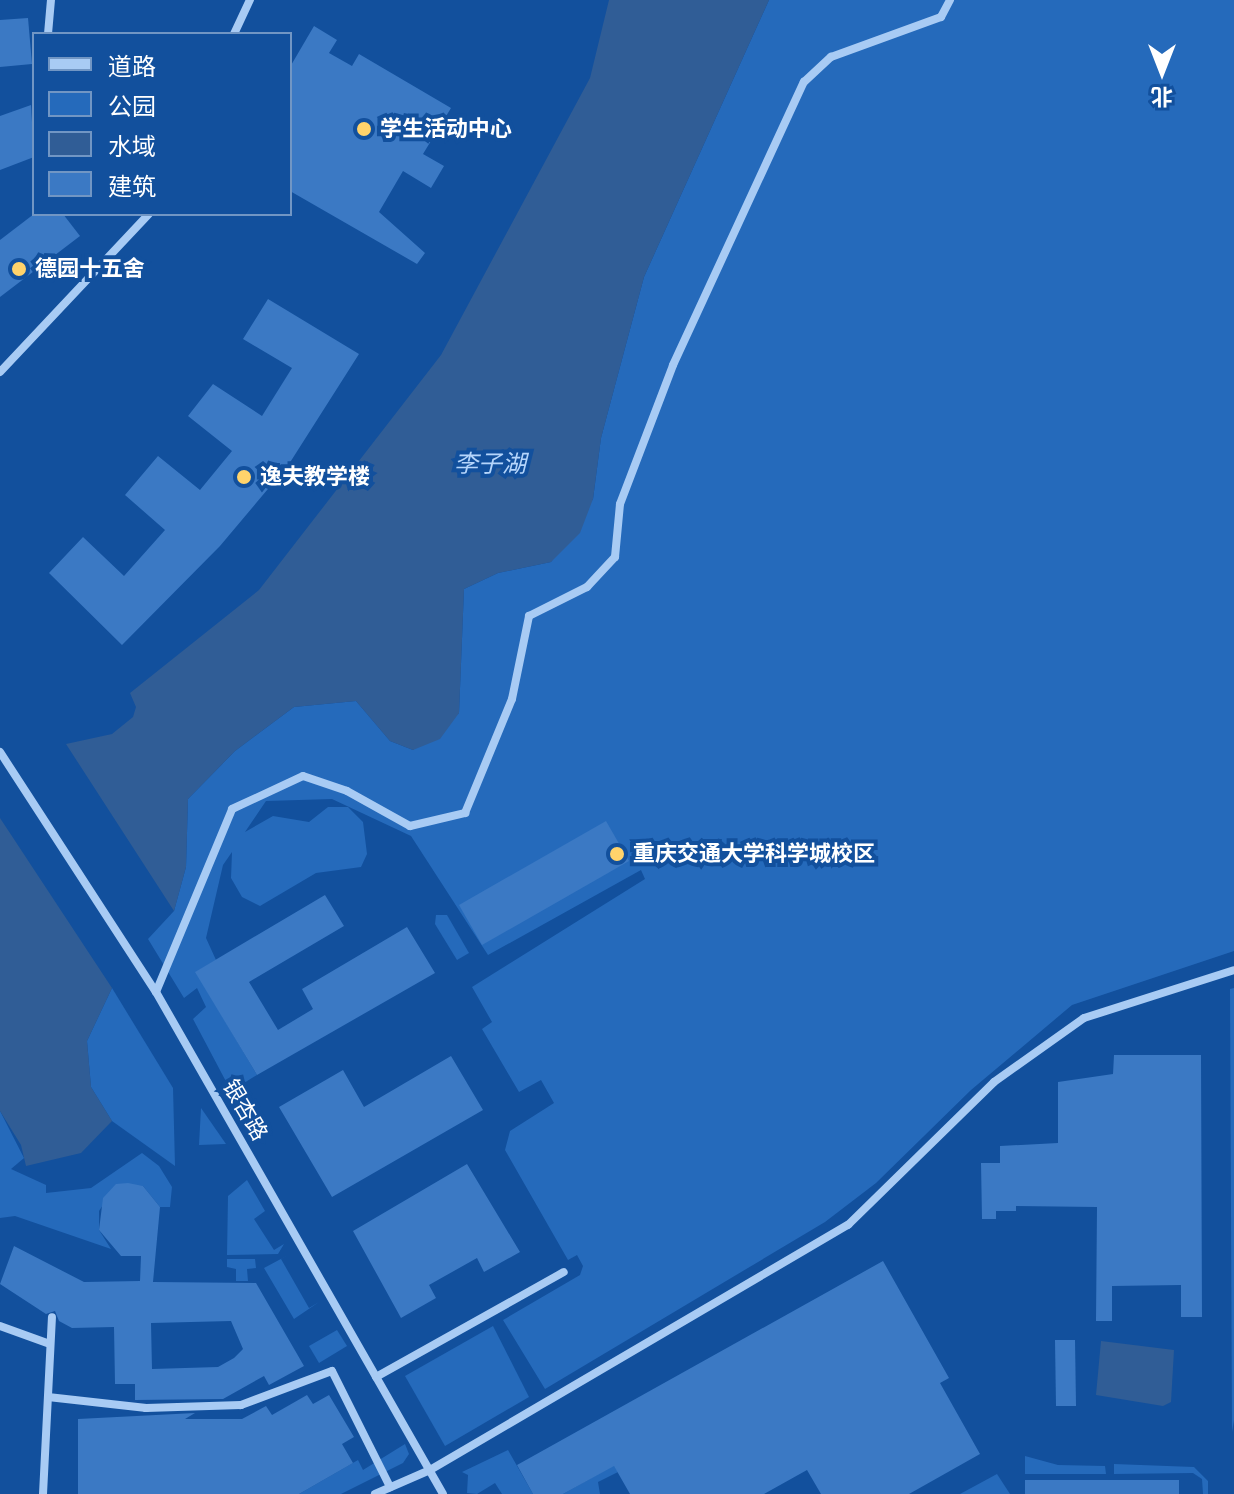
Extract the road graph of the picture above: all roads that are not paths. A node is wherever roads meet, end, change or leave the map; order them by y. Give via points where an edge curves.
1 (51, 0) edge
2 (250, 0) edge
3 (950, 0) edge
4 (48, 32) edge
5 (235, 32) edge
6 (147, 216) edge
7 (0, 372) edge
8 (0, 752) edge
9 (1234, 970) edge
10 (156, 992) junction
11 (564, 1272) dead end
12 (52, 1317) dead end
13 (0, 1326) edge
14 (50, 1344) junction
15 (376, 1377) junction
16 (48, 1397) junction
17 (430, 1470) junction
18 (390, 1487) junction
19 (43, 1494) edge
20 (375, 1494) edge
21 (443, 1494) edge

1 - 4 street
2 - 5 street
3 - 10 street via 941,17 831,57 804,82 673,365 620,504 615,557 587,587 529,616 512,699 465,813 410,826 347,791 303,776 232,809
6 - 7 street
8 - 10 street, 银杏路
9 - 17 street via 1084,1018 994,1082 848,1225
10 - 15 street, 银杏路
11 - 15 street
12 - 14 street
13 - 14 street
14 - 16 street
15 - 17 street, 银杏路
16 - 18 street via 146,1408 241,1405 332,1371
16 - 19 street
17 - 18 street
17 - 21 street, 银杏路
18 - 20 street

